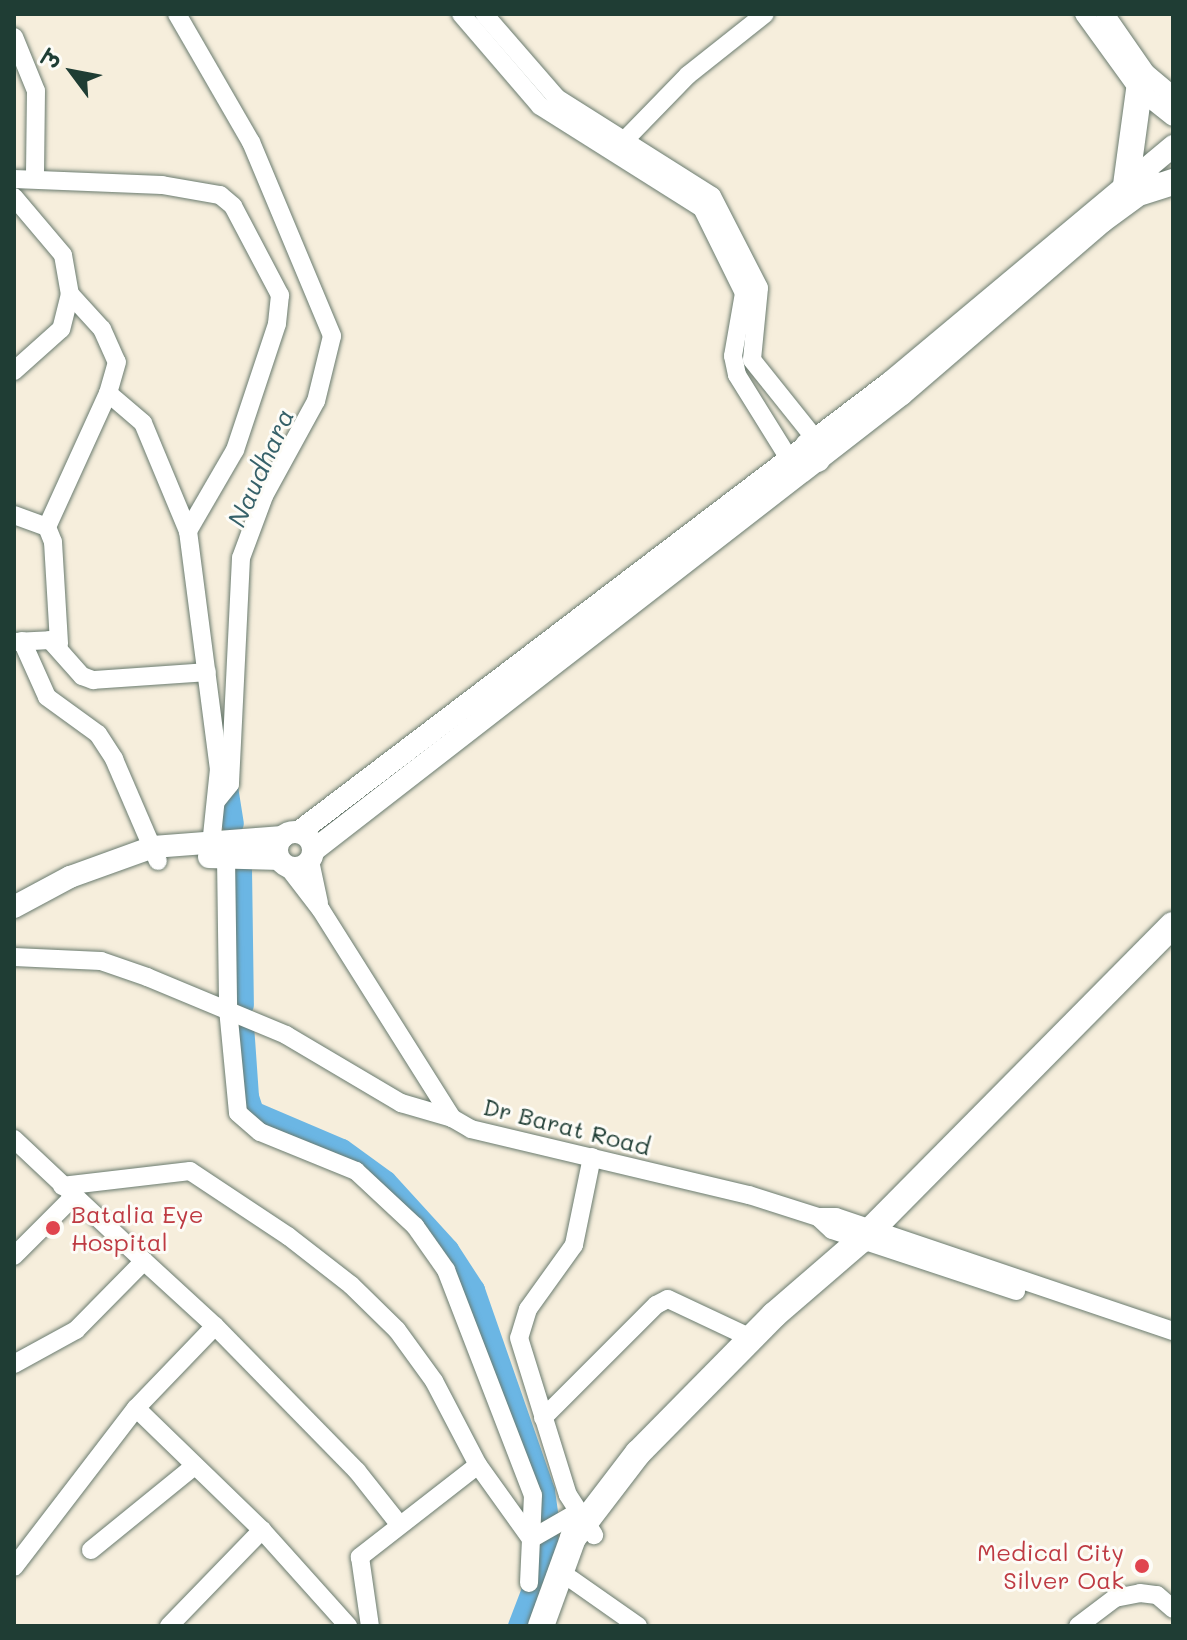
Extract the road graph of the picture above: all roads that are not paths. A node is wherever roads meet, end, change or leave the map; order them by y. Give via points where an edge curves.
1 (177, 14) edge
2 (461, 14) edge
3 (484, 14) edge
4 (765, 14) edge
5 (1084, 14) edge
6 (1105, 14) edge
7 (14, 37) edge
8 (1139, 90) junction
9 (1173, 96) edge
10 (1173, 117) edge
11 (626, 139) junction
12 (1173, 146) edge
13 (612, 154) junction
14 (1173, 172) edge
15 (14, 179) edge
16 (35, 179) junction
17 (1173, 182) edge
18 (1134, 188) junction
19 (14, 197) edge
20 (70, 294) junction
21 (14, 371) edge
22 (108, 393) junction
23 (808, 451) junction
24 (14, 515) edge
25 (47, 527) junction
26 (188, 531) junction
27 (18, 642) edge
28 (59, 644) junction
29 (207, 672) junction
30 (216, 801) junction
31 (218, 851) junction
32 (296, 851) junction
33 (156, 854) junction
34 (14, 907) edge
35 (14, 922) edge
36 (1173, 925) edge
37 (14, 957) edge
38 (228, 1009) junction
39 (452, 1118) junction
40 (14, 1139) edge
41 (592, 1157) junction
42 (67, 1192) junction
43 (867, 1234) junction
44 (14, 1256) edge
45 (144, 1261) junction
46 (792, 1303) junction
47 (215, 1326) junction
48 (1173, 1331) edge
49 (751, 1338) junction
50 (1173, 1343) edge
51 (14, 1364) edge
52 (136, 1408) junction
53 (543, 1418) junction
54 (478, 1465) junction
55 (192, 1468) junction
56 (585, 1522) junction
57 (399, 1524) junction
58 (262, 1530) junction
59 (531, 1539) junction
60 (91, 1550) dead end
61 (14, 1567) edge
62 (571, 1579) junction
63 (529, 1583) dead end
64 (1173, 1609) edge
65 (169, 1626) edge
66 (348, 1626) edge
67 (370, 1626) edge
68 (541, 1626) edge
69 (558, 1626) edge
70 (638, 1626) edge
71 (1078, 1626) edge

1 - 30 street via 251,142 332,336 316,401 264,496 241,558 230,784
2 - 13 street via 540,106
3 - 11 street via 540,84
4 - 11 street via 688,75
5 - 8 street
6 - 9 street via 1146,73
7 - 16 street via 36,91
8 - 10 street
8 - 18 highway
11 - 13 street
11 - 23 street via 700,187 720,207 759,288 752,360
12 - 18 main road
13 - 23 street via 685,196 715,226 744,293 733,356 737,375
14 - 18 main road
15 - 16 street
16 - 26 street via 189,187 220,195 233,206 280,295 277,324 235,450
17 - 18 highway
18 - 23 main road
19 - 20 street via 63,255
20 - 21 street via 61,329
20 - 22 street via 102,329 117,362
22 - 25 street
22 - 26 street via 143,423
23 - 32 main road
24 - 25 street
25 - 28 street via 53,542
26 - 29 street
27 - 28 street
27 - 33 street via 47,697 98,734
28 - 29 street via 82,676 93,680
29 - 30 street via 219,769
30 - 31 street
31 - 32 main road
31 - 33 main road
31 - 38 street
32 - 39 street, Dr Barat Road via 321,910
33 - 34 main road via 70,877
33 - 35 main road
36 - 43 highway
37 - 38 street via 101,961
38 - 39 street via 286,1035 401,1103
38 - 59 street via 235,1100 246,1124 356,1171 415,1226 446,1270 525,1470 535,1519
39 - 41 street, Dr Barat Road via 471,1129
40 - 42 street
41 - 43 street, Dr Barat Road via 818,1217 832,1230
41 - 53 street via 574,1245 520,1322 519,1338
42 - 44 street
42 - 45 street
42 - 54 street via 190,1171 275,1227 351,1285 397,1330 434,1381
43 - 46 highway
43 - 48 street, Dr Barat Road
43 - 50 street, Dr Barat Road
45 - 47 street
45 - 51 street via 76,1330
46 - 49 highway
46 - 56 highway via 784,1319 632,1484
47 - 52 street
47 - 57 street via 357,1471
49 - 53 street via 668,1299
49 - 56 highway via 638,1453
52 - 55 street
52 - 61 street
53 - 56 street
54 - 57 street
54 - 59 street
55 - 58 street
55 - 60 street
56 - 59 street
56 - 62 highway
56 - 68 highway via 553,1584
57 - 67 street via 365,1551 358,1565
58 - 65 street
58 - 66 street
59 - 63 street
62 - 69 highway
62 - 70 street
64 - 71 street via 1157,1595 1140,1593 1115,1598

